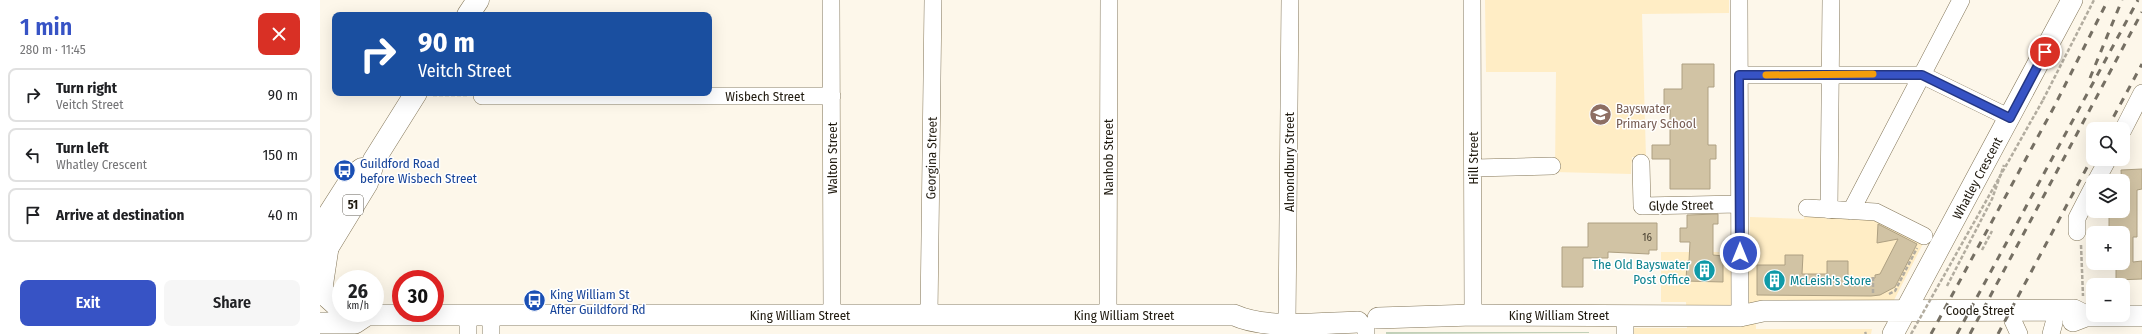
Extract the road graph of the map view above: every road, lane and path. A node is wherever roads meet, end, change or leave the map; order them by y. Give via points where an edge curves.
1 (478, 0) edge
2 (832, 0) edge
3 (933, 0) edge
4 (1109, 0) edge
5 (1290, 0) edge
6 (1472, 0) edge
7 (1739, 0) edge
8 (1831, 0) edge
9 (1961, 0) edge
10 (2072, 0) edge
11 (2094, 0) edge
12 (470, 12) edge
13 (1831, 74) junction
14 (1739, 75) junction
15 (1922, 75) junction
16 (2142, 93) edge
17 (422, 96) edge
18 (482, 96) edge
19 (832, 96) junction
20 (2010, 118) junction
21 (2127, 122) edge
22 (2017, 137) dead end
23 (374, 160) junction
24 (1641, 163) dead end
25 (1552, 166) dead end
26 (1474, 168) junction
27 (2086, 201) edge
28 (1739, 204) junction
29 (1807, 208) dead end
30 (1829, 210) junction
31 (1851, 211) junction
32 (320, 228) edge
33 (1992, 231) dead end
34 (2077, 232) joint
35 (1924, 236) joint
36 (1982, 250) dead end
37 (324, 254) edge
38 (1873, 277) dead end
39 (1946, 286) dead end
40 (1876, 302) junction
41 (332, 305) edge
42 (2085, 307) junction
43 (832, 315) junction
44 (929, 315) junction
45 (1108, 315) junction
46 (1473, 315) junction
47 (384, 316) edge
48 (1287, 316) junction
49 (1740, 316) junction
50 (2142, 316) edge
51 (356, 322) edge
52 (1366, 322) edge
53 (320, 323) edge
54 (468, 324) edge
55 (491, 324) edge
56 (1625, 325) edge
57 (1902, 325) edge
58 (2016, 328) edge
59 (2052, 328) edge

1 - 12 highway
2 - 19 street, Walton Street
3 - 44 street, Georgina Street
4 - 45 street, Nanhob Street
5 - 48 street, Almondbury Street
6 - 26 street, Hill Street
7 - 14 street
8 - 13 street
9 - 15 street
10 - 20 main road, Whatley Crescent
11 - 57 path, bridge via 2044,100
13 - 14 street
13 - 15 street
13 - 30 street
14 - 28 street
15 - 20 street
15 - 31 street
16 - 21 street
17 - 23 highway, 51
18 - 19 street, Wisbech Street
19 - 43 street, Walton Street
20 - 57 main road, Whatley Crescent
22 - 39 path via 1992,199
23 - 32 highway, 51 via 354,175
23 - 37 highway, 51 via 367,183
24 - 28 street, Glyde Street via 1642,206
25 - 26 street
26 - 46 street, Hill Street
27 - 34 street via 2077,218
28 - 49 street
29 - 30 street
30 - 31 street
31 - 35 street via 1876,212
33 - 36 path
34 - 42 path via 2082,247
35 - 40 path via 1895,291
37 - 41 main road via 322,288
38 - 40 path
40 - 49 main road, King William Street via 1763,311
40 - 57 main road, Coode Street
42 - 50 main road, Coode Street
42 - 57 main road, Coode Street
42 - 59 main road, Coode Street via 2065,323
43 - 44 main road, King William Street
43 - 55 main road, King William Street
44 - 45 main road, King William Street
45 - 48 main road, King William Street via 1234,315 1248,321
46 - 52 main road, King William Street
46 - 56 main road, King William Street
47 - 54 main road, King William Street
48 - 52 main road, King William Street
49 - 56 main road, King William Street
49 - 57 main road, King William Street via 1762,322
51 - 53 main road, King William Street
54 - 55 main road, King William Street
57 - 58 main road, Coode Street
58 - 59 main road, Coode Street

